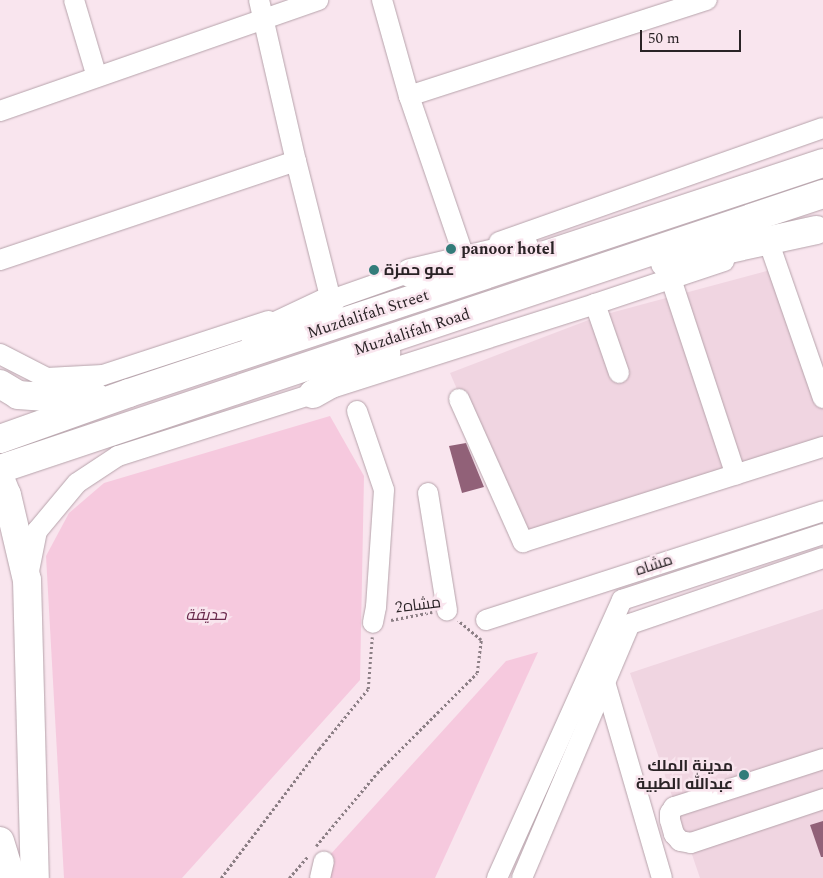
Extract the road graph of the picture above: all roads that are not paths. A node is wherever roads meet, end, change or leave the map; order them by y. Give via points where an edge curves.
1 (74, 0) edge
2 (318, 0) edge
3 (382, 0) edge
4 (707, 0) edge
5 (261, 10) edge
6 (97, 77) junction
7 (409, 96) junction
8 (0, 111) edge
9 (823, 128) edge
10 (296, 162) junction
11 (823, 163) edge
12 (823, 194) edge
13 (708, 202) junction
14 (820, 229) edge
15 (770, 246) junction
16 (464, 254) junction
17 (0, 260) edge
18 (410, 273) junction
19 (671, 279) junction
20 (331, 300) junction
21 (596, 304) junction
22 (479, 309) junction
23 (443, 321) junction
24 (0, 354) edge
25 (619, 373) dead end
26 (0, 384) edge
27 (129, 393) junction
28 (313, 394) junction
29 (823, 398) edge
30 (459, 399) dead end
31 (357, 411) dead end
32 (4, 442) edge
33 (823, 446) edge
34 (12, 465) edge
35 (736, 474) junction
36 (0, 478) edge
37 (428, 494) dead end
38 (823, 511) edge
39 (823, 534) edge
40 (823, 558) edge
41 (27, 580) junction
42 (447, 610) road end
43 (486, 620) dead end
44 (373, 623) road end
45 (605, 682) junction
46 (823, 759) edge
47 (823, 800) edge
48 (0, 842) edge
49 (11, 878) edge
50 (35, 878) edge
51 (497, 878) edge
52 (522, 878) edge
53 (662, 878) edge

1 - 6 street
2 - 5 street
3 - 7 street
4 - 7 street
5 - 6 street
5 - 10 street
6 - 8 street
7 - 16 street
9 - 16 street
10 - 17 street
10 - 20 street
11 - 13 highway, Muzdalifah Street
12 - 22 highway, Muzdalifah Road
13 - 18 highway
13 - 27 highway, Muzdalifah Street
14 - 15 street
14 - 22 highway via 595,279
15 - 19 street
15 - 29 street
16 - 18 street
18 - 20 street
19 - 21 street
19 - 35 street
20 - 24 street via 103,375 47,378
20 - 27 highway
21 - 25 street
21 - 28 street
22 - 23 highway, Muzdalifah Road
23 - 28 highway
23 - 34 highway, Muzdalifah Road
26 - 27 highway via 18,395 60,398
27 - 32 highway, Muzdalifah Street
28 - 41 street via 118,456 76,483 38,532
30 - 35 street via 523,542
31 - 44 street via 384,490
32 - 34 highway via 4,459
33 - 35 street
36 - 41 highway
37 - 42 street
38 - 43 street, مشاه
39 - 51 street via 622,600
40 - 45 street via 630,624
41 - 50 highway
45 - 52 street
45 - 53 street
46 - 47 street via 674,808 670,820 680,841 692,843
48 - 49 highway

